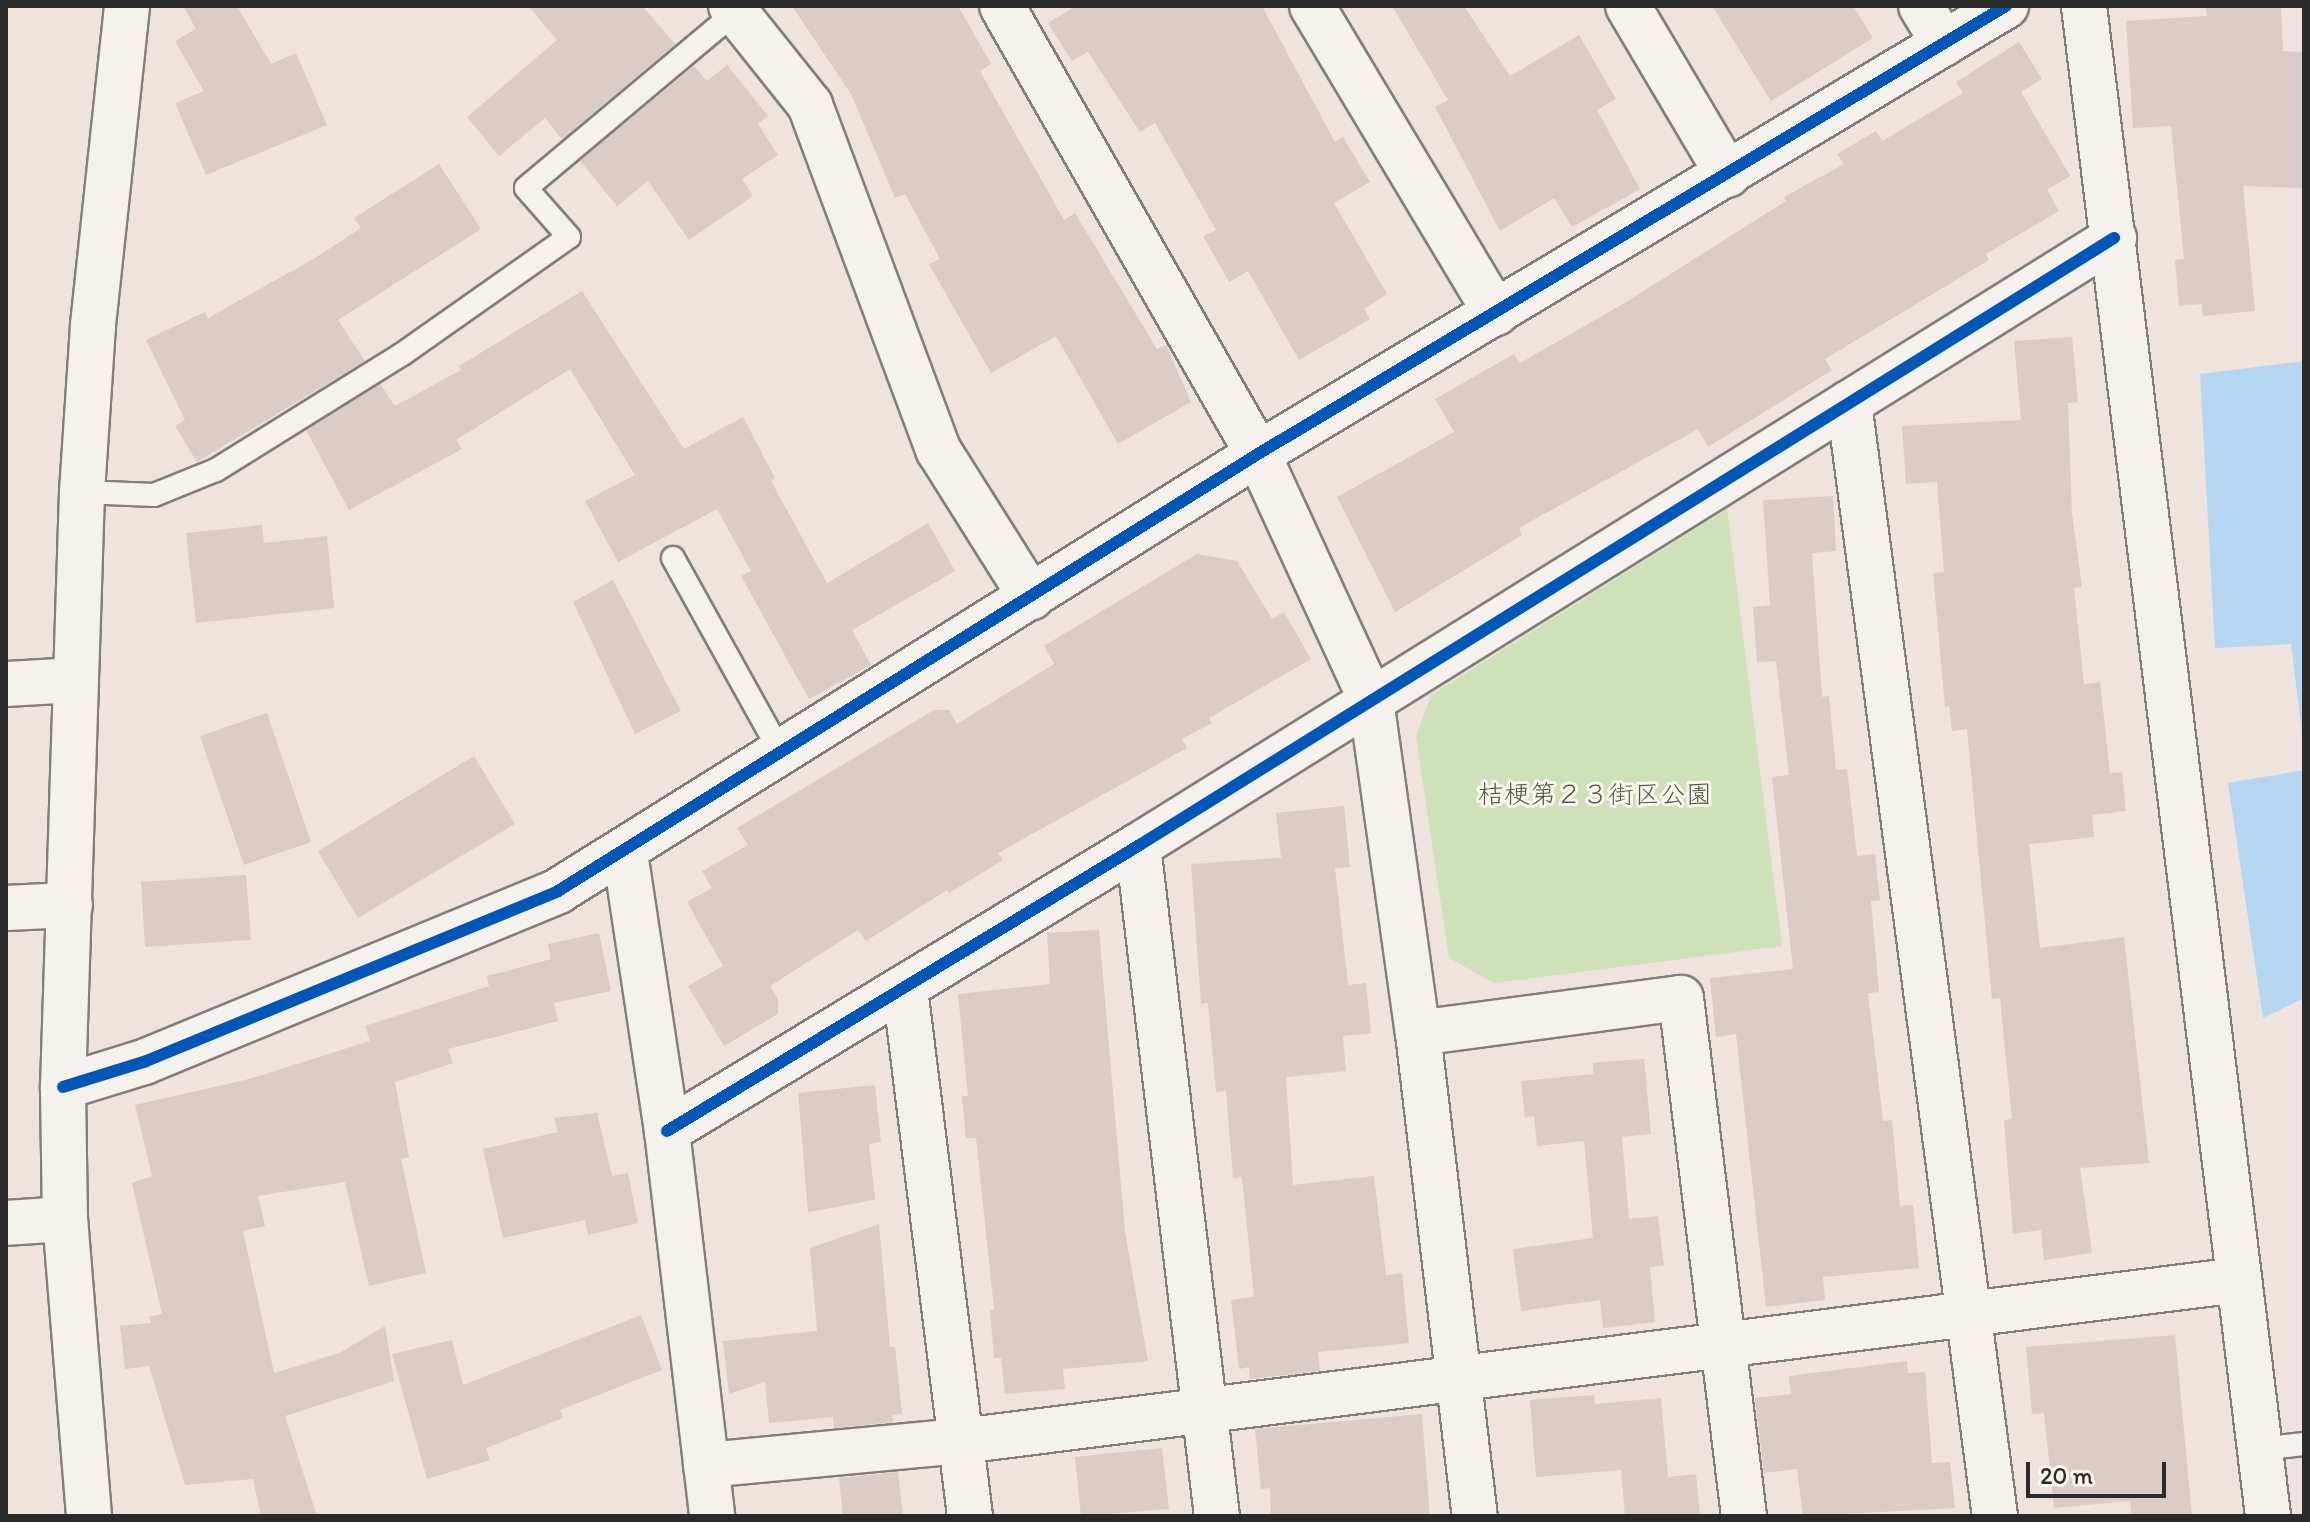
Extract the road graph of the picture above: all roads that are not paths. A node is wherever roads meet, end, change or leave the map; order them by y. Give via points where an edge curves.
1 (1002, 6) edge
2 (1312, 6) edge
3 (1628, 6) edge
4 (1921, 6) edge
5 (2006, 6) edge
6 (2084, 6) edge
7 (733, 9) edge
8 (132, 11) edge
9 (1944, 44) junction
10 (1728, 175) junction
11 (2114, 238) junction
12 (1496, 313) junction
13 (1849, 403) junction
14 (1258, 454) junction
15 (82, 492) junction
16 (673, 558) dead end
17 (1031, 597) junction
18 (76, 680) junction
19 (6, 684) edge
20 (1371, 700) junction
21 (782, 755) junction
22 (1138, 846) junction
23 (625, 853) junction
24 (70, 905) junction
25 (6, 908) edge
26 (905, 989) junction
27 (1418, 1033) junction
28 (63, 1087) junction
29 (667, 1131) junction
30 (65, 1219) junction
31 (6, 1223) edge
32 (2239, 1280) junction
33 (1972, 1315) junction
34 (1726, 1347) junction
35 (1458, 1381) junction
36 (1205, 1412) junction
37 (962, 1441) junction
38 (2304, 1444) edge
39 (2260, 1449) junction
40 (706, 1465) junction
41 (89, 1516) edge
42 (712, 1516) edge
43 (970, 1516) edge
44 (1217, 1516) edge
45 (1475, 1516) edge
46 (1744, 1516) edge
47 (1995, 1516) edge
48 (2268, 1516) edge

1 - 14 street
2 - 12 street
3 - 10 street
4 - 9 street
5 - 9 street
6 - 11 street
7 - 15 lane via 526,188 569,237 401,355 216,470 154,495
7 - 17 street via 810,105 939,451
8 - 15 street via 93,325
9 - 10 street
10 - 12 street
11 - 13 street
11 - 32 street
12 - 14 street
13 - 20 street
13 - 33 street
14 - 17 street
14 - 20 street
15 - 18 street
16 - 21 lane
17 - 21 street
18 - 19 street
18 - 24 street
20 - 22 street
20 - 27 street
21 - 23 street
22 - 26 street
22 - 36 street
23 - 28 street via 558,891 144,1062
23 - 29 street
24 - 25 street
24 - 28 street
26 - 29 street
26 - 37 street
27 - 34 street via 1681,998
27 - 35 street
28 - 30 street
29 - 40 street
30 - 31 street
30 - 41 street
32 - 33 street
32 - 39 street
33 - 34 street
33 - 47 street
34 - 35 street
34 - 46 street
35 - 36 street
35 - 45 street
36 - 37 street
36 - 44 street
37 - 40 street
37 - 43 street
38 - 39 lane
39 - 48 street
40 - 42 street

